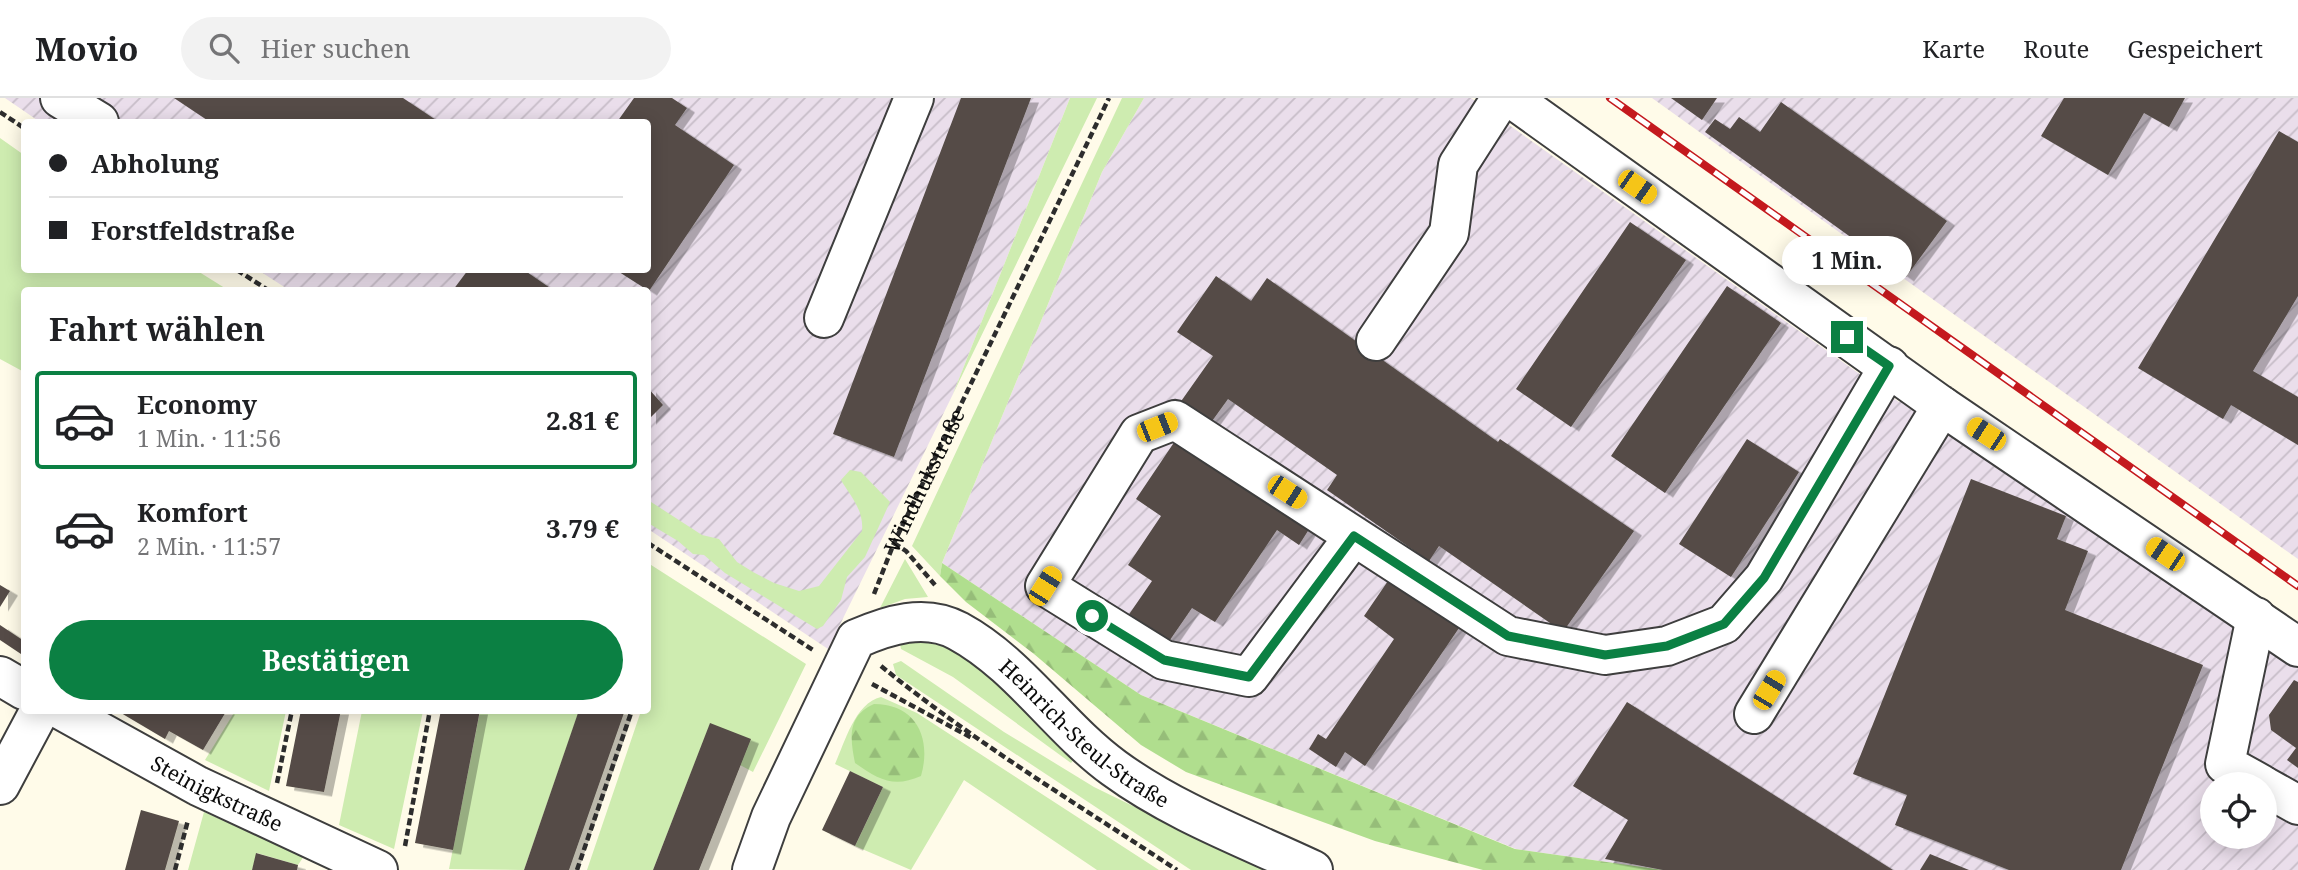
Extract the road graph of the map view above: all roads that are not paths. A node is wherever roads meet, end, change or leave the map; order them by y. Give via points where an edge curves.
1 (60, 98) edge
2 (914, 98) edge
3 (1501, 98) edge
4 (1511, 98) edge
5 (94, 119) edge
6 (824, 318) dead end
7 (1376, 341) dead end
8 (1889, 366) junction
9 (1942, 406) junction
10 (1354, 536) junction
11 (2256, 617) junction
12 (2298, 646) edge
13 (0, 676) edge
14 (21, 688) edge
15 (38, 714) edge
16 (68, 714) edge
17 (1754, 714) dead end
18 (2239, 772) edge
19 (0, 785) edge
20 (2277, 793) edge
21 (2298, 805) edge
22 (391, 860) edge
23 (752, 870) edge
24 (1313, 870) edge

1 - 5 street
2 - 6 street
3 - 7 street via 1458,165 1449,233
4 - 8 street
8 - 9 street
8 - 10 street via 1764,578 1724,624 1667,646 1605,655 1508,636
9 - 11 street
9 - 17 street
10 - 10 street via 1175,420 1139,434 1045,586 1164,660 1249,677
11 - 12 street
11 - 18 street via 2225,764
13 - 14 street
15 - 19 street
16 - 22 street, Steinigkstraße via 198,786 267,818
20 - 21 street
23 - 24 street, Heinrich-Steul-Straße via 771,817 849,653 903,622 923,621 957,630 993,656 1114,768 1171,803

